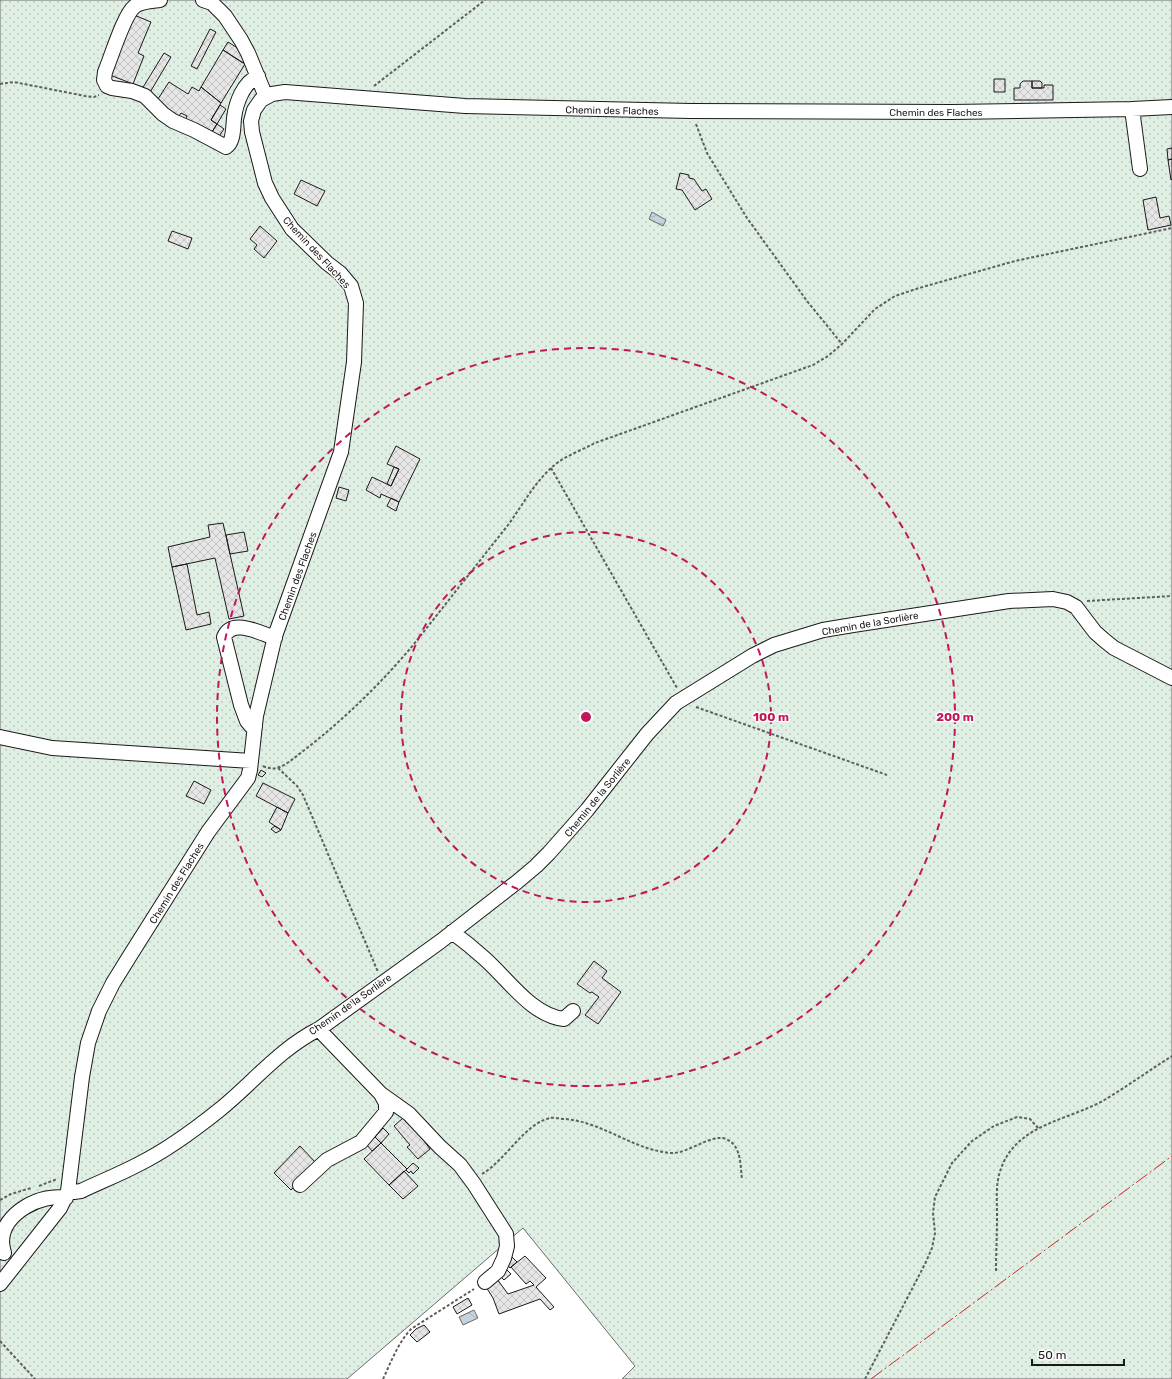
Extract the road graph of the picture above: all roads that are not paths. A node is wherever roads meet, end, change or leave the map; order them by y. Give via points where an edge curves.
1 (160, 0) edge
2 (203, 0) edge
3 (258, 76) junction
4 (266, 97) junction
5 (1172, 106) edge
6 (1132, 109) junction
7 (1140, 169) dead end
8 (275, 638) junction
9 (1172, 678) edge
10 (255, 727) junction
11 (0, 737) edge
12 (251, 761) junction
13 (452, 932) junction
14 (573, 1011) dead end
15 (319, 1029) junction
16 (381, 1094) junction
17 (300, 1185) dead end
18 (67, 1194) junction
19 (4, 1253) dead end
20 (485, 1282) road end
21 (0, 1284) edge

1 - 3 street via 141,3 134,7 128,16 105,72 104,80 107,86 145,96 173,121 226,147 231,140 240,98 249,81
2 - 3 street via 212,3 225,16 248,53
3 - 4 street
4 - 6 street, Chemin des Flaches via 286,92 465,106 691,111 952,112
4 - 8 street, Chemin des Flaches via 254,110 251,121 265,183 292,229 340,273 351,286 356,302 354,362 341,452
5 - 6 street, Chemin des Flaches
6 - 7 street
8 - 10 street, Chemin des Flaches
8 - 10 street via 250,629 237,628 228,630 224,637 241,705 247,722
9 - 13 street, Chemin de la Sorlière via 1104,640 1076,607 1054,599 1009,601 823,630 774,645 684,698 666,712 550,853
10 - 12 street, Chemin des Flaches
11 - 12 street via 52,748
12 - 18 street, Chemin des Flaches via 248,778 208,832 124,966 99,1011 88,1043 82,1077
13 - 14 street via 542,1011 554,1018 564,1019
13 - 15 street, Chemin de la Sorlière
15 - 16 street
15 - 18 street, Chemin de la Sorlière via 287,1048 219,1111 166,1149 139,1165 80,1191
16 - 17 street via 386,1103 386,1112 361,1142 327,1160
16 - 20 street via 409,1114 460,1165 506,1234 504,1258 498,1271
18 - 19 street, Chemin de la Sorlière via 47,1198 18,1212 5,1228 2,1241
18 - 21 street via 60,1208

